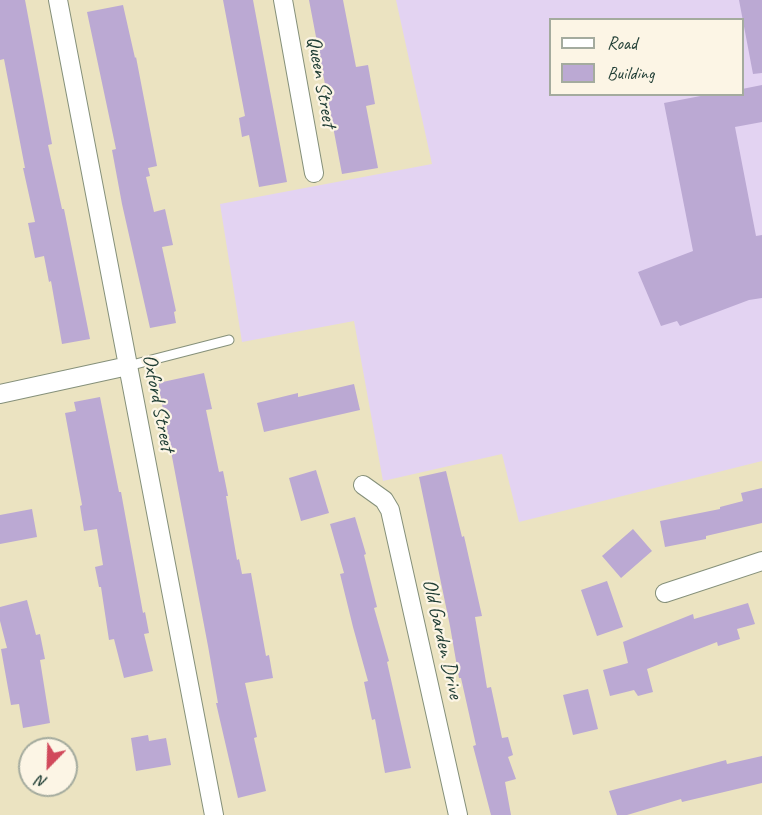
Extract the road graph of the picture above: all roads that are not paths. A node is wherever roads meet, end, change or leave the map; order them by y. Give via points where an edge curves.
1 (58, 0) edge
2 (283, 0) edge
3 (314, 173) dead end
4 (229, 340) dead end
5 (128, 366) junction
6 (0, 394) edge
7 (363, 484) dead end
8 (762, 561) edge
9 (665, 593) dead end
10 (214, 815) edge
11 (458, 815) edge

1 - 5 street, Oxford Street
2 - 3 street, Queen Street
4 - 5 lane
5 - 6 street
5 - 10 street, Oxford Street
7 - 11 street, Old Garden Drive via 384,500 390,510
8 - 9 street

